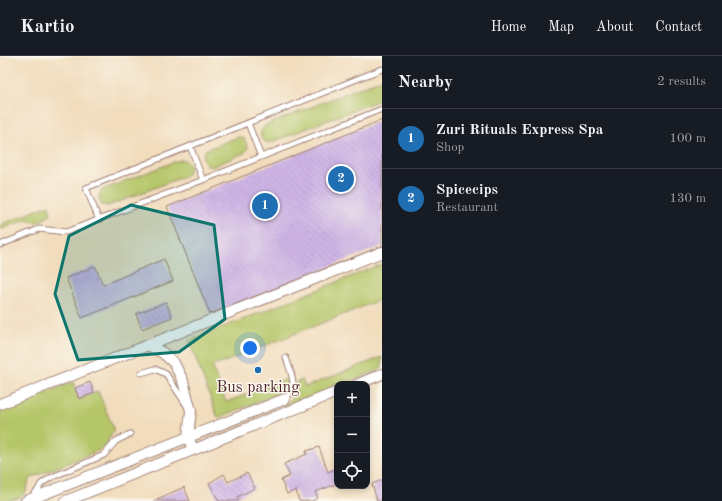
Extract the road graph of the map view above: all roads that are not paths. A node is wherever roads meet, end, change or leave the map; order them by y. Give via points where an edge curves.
1 (382, 70) edge
2 (382, 109) edge
3 (248, 123) junction
4 (190, 146) junction
5 (262, 157) junction
6 (203, 180) junction
7 (98, 220) junction
8 (0, 245) edge
9 (382, 252) edge
10 (148, 345) junction
11 (286, 358) dead end
12 (141, 373) dead end
13 (382, 374) edge
14 (365, 381) edge
15 (334, 393) edge
16 (284, 398) joint
17 (0, 404) edge
18 (191, 411) junction
19 (130, 434) dead end
20 (188, 436) junction
21 (193, 450) junction
22 (26, 501) edge
23 (66, 501) edge

1 - 3 lane
2 - 5 lane
3 - 4 lane
3 - 5 lane
4 - 6 lane
4 - 7 lane via 86,188
5 - 6 lane
6 - 7 lane
7 - 8 lane via 66,232 39,229
9 - 10 street
10 - 17 street
10 - 18 street via 174,363 183,381
11 - 16 lane via 293,376 293,387 290,394
12 - 18 lane via 155,369 166,374
13 - 14 street
15 - 21 street
16 - 20 street
18 - 20 street
19 - 22 lane via 116,441 104,455 50,478
20 - 21 street
20 - 22 street
21 - 23 street

